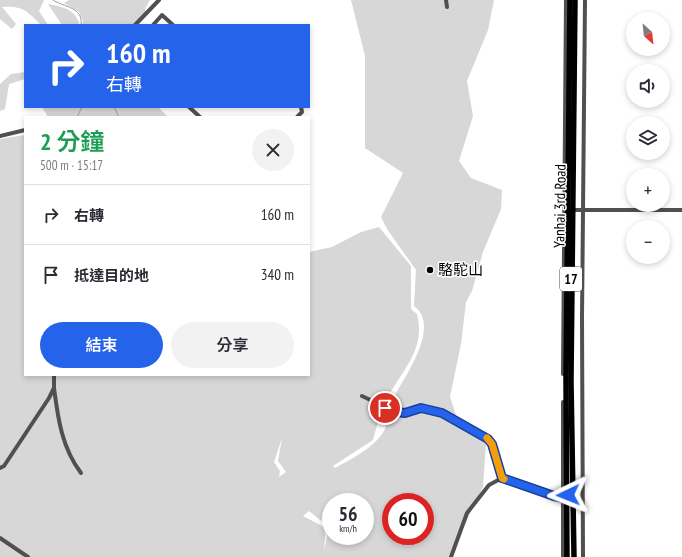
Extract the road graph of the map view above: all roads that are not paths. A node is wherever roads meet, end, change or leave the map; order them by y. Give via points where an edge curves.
1 (159, 0) edge
2 (446, 0) edge
3 (566, 0) edge
4 (570, 0) edge
5 (575, 0) edge
6 (584, 0) edge
7 (447, 7) dead end
8 (135, 24) edge
9 (154, 24) edge
10 (171, 24) edge
11 (570, 57) junction
12 (569, 86) junction
13 (190, 108) edge
14 (569, 113) junction
15 (199, 116) edge
16 (24, 130) edge
17 (0, 136) edge
18 (567, 210) junction
19 (583, 210) junction
20 (682, 210) edge
21 (567, 318) junction
22 (582, 318) junction
23 (54, 376) edge
24 (54, 388) junction
25 (362, 396) dead end
26 (0, 468) edge
27 (81, 474) dead end
28 (502, 478) junction
29 (568, 499) junction
30 (0, 538) edge
31 (28, 557) edge
32 (451, 557) edge
33 (563, 557) edge
34 (567, 557) edge
35 (574, 557) edge
36 (583, 557) edge

1 - 8 street
2 - 7 street
3 - 11 street, Yanhai 3rd Road
4 - 11 main road, Yanhai 3rd Road / 17
5 - 11 main road, Yanhai 3rd Road / 17
6 - 19 street, Yanhai 3rd Road
9 - 10 street via 162,15
11 - 12 main road, Yanhai 3rd Road / 17
11 - 12 street, Yanhai 3rd Road
12 - 14 main road, Yanhai 3rd Road / 17
12 - 14 street, Yanhai 3rd Road
13 - 15 street
14 - 18 main road, Yanhai 3rd Road / 17
16 - 17 street
18 - 19 street
18 - 21 main road, Yanhai 3rd Road / 17
19 - 20 street
19 - 22 street, Yanhai 3rd Road
21 - 22 street
21 - 29 main road, Yanhai 3rd Road / 17
21 - 29 street, Yanhai 3rd Road
22 - 36 street, Yanhai 3rd Road
23 - 24 street
24 - 26 street via 44,407 4,466
24 - 27 street via 61,433
25 - 28 street via 396,412 405,413 421,408 442,413 488,439 492,444
28 - 29 street
28 - 32 street via 489,485 467,513
29 - 33 street, Yanhai 3rd Road
29 - 34 main road, Yanhai 3rd Road / 17
29 - 35 main road, Yanhai 3rd Road / 17
30 - 31 street

